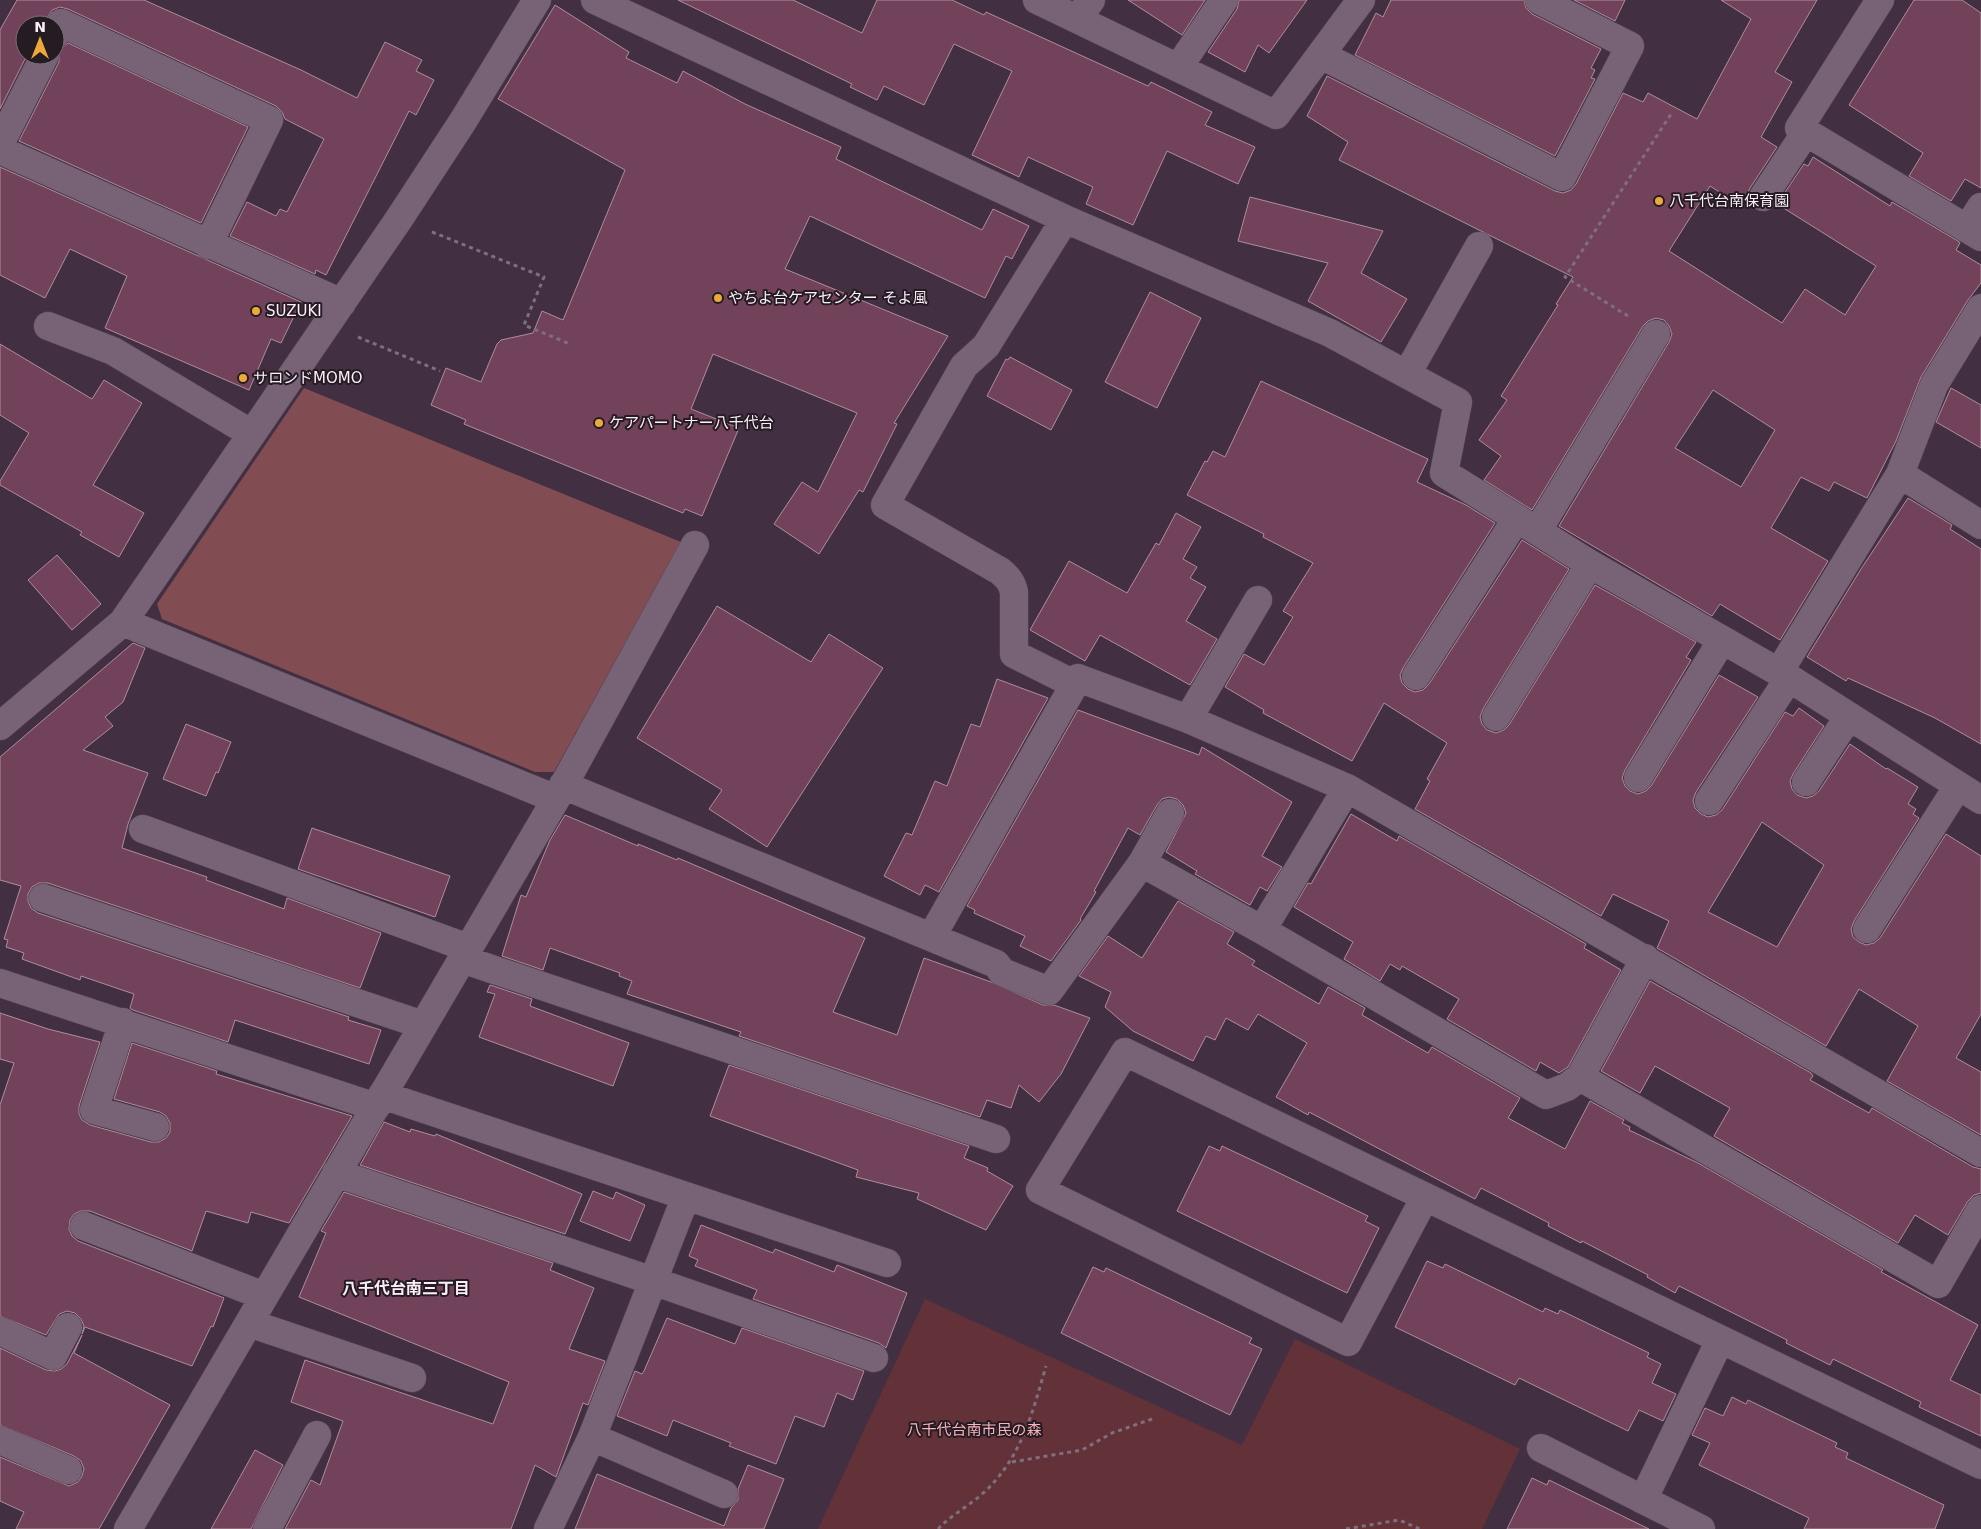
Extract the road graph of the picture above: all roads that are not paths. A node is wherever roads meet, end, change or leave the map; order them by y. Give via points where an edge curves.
1 (537, 0) edge
2 (595, 0) edge
3 (1037, 0) edge
4 (1224, 0) edge
5 (1362, 0) edge
6 (1539, 0) edge
7 (1880, 0) edge
8 (1084, 9) edge
9 (65, 25) edge
10 (1320, 55) junction
11 (40, 65) edge
12 (1178, 68) junction
13 (1806, 132) junction
14 (0, 144) edge
15 (0, 150) edge
16 (1763, 197) dead end
17 (1065, 219) junction
18 (1976, 224) edge
19 (208, 245) junction
20 (1479, 246) dead end
21 (1981, 308) edge
22 (334, 314) junction
23 (48, 326) dead end
24 (1656, 334) road end
25 (1407, 374) junction
26 (252, 434) junction
27 (1900, 474) junction
28 (1527, 524) junction
29 (1981, 525) edge
30 (695, 545) dead end
31 (1590, 564) junction
32 (1258, 600) dead end
33 (123, 622) junction
34 (1722, 640) junction
35 (1784, 675) junction
36 (1416, 676) dead end
37 (1074, 684) junction
38 (1849, 716) junction
39 (1496, 717) dead end
40 (1188, 719) junction
41 (2, 722) edge
42 (1638, 778) dead end
43 (1806, 782) dead end
44 (1958, 786) junction
45 (1347, 788) junction
46 (560, 792) junction
47 (1981, 800) edge
48 (1709, 801) dead end
49 (1170, 813) dead end
50 (143, 830) dead end
51 (1142, 863) junction
52 (43, 898) dead end
53 (1867, 929) dead end
54 (1262, 930) junction
55 (932, 936) junction
56 (465, 954) junction
57 (1645, 958) junction
58 (0, 984) edge
59 (123, 1022) junction
60 (423, 1025) junction
61 (1580, 1077) junction
62 (379, 1101) junction
63 (154, 1127) dead end
64 (996, 1139) dead end
65 (1981, 1153) edge
66 (336, 1173) junction
67 (686, 1196) junction
68 (1425, 1198) junction
69 (1981, 1209) edge
70 (84, 1226) dead end
71 (887, 1263) dead end
72 (653, 1281) junction
73 (264, 1296) junction
74 (249, 1323) junction
75 (68, 1327) dead end
76 (0, 1331) edge
77 (1720, 1340) junction
78 (874, 1358) dead end
79 (412, 1378) dead end
80 (317, 1435) dead end
81 (592, 1437) junction
82 (0, 1440) edge
83 (1541, 1448) dead end
84 (1981, 1465) edge
85 (68, 1470) dead end
86 (724, 1494) dead end
87 (1643, 1500) junction
88 (128, 1529) edge
89 (267, 1529) edge
90 (548, 1529) edge
91 (1701, 1529) edge

1 - 22 street via 463,121
2 - 17 street
3 - 8 street
4 - 12 street
5 - 10 street
6 - 10 street via 1630,46 1562,177
7 - 13 street via 1799,128
8 - 12 street
9 - 19 street via 269,120
10 - 12 street via 1276,115
11 - 14 street
13 - 16 street
13 - 18 street
15 - 19 street
17 - 25 street via 1330,333
17 - 37 street via 986,346 964,366 885,505 1007,577 1014,592 1014,654
19 - 22 street
20 - 25 street
21 - 27 street via 1934,385
22 - 26 street
23 - 26 street via 113,351
24 - 28 street
25 - 28 street via 1458,402 1444,473
26 - 33 street
27 - 29 street
27 - 35 street
28 - 31 street
28 - 36 street
30 - 46 street
31 - 34 street
31 - 39 street
32 - 40 street
33 - 41 street
33 - 46 street
34 - 35 street
34 - 42 street
35 - 38 street
35 - 48 street
37 - 40 street via 1078,678
37 - 55 street
38 - 43 street
38 - 44 street
40 - 45 street
44 - 47 street
44 - 53 street
45 - 54 street
45 - 57 street
46 - 55 street via 813,881
46 - 56 street
49 - 51 street
50 - 56 street
51 - 54 street
51 - 55 street via 1050,991 1002,972 996,964
52 - 60 street
54 - 61 street via 1546,1095 1567,1087
56 - 60 street
56 - 64 street
57 - 61 street
57 - 65 street
58 - 59 street
59 - 62 street
59 - 63 street via 94,1110
60 - 62 street
61 - 69 street via 1938,1284
62 - 66 street
62 - 67 street
66 - 72 street
66 - 73 street
67 - 71 street
67 - 72 street
68 - 68 street via 1125,1052 1040,1190 1348,1342
68 - 77 street
70 - 73 street
72 - 78 street
72 - 81 street
73 - 74 street
74 - 79 street
74 - 88 street
75 - 76 street via 53,1356
77 - 84 street
77 - 87 street
80 - 89 street
81 - 86 street
81 - 90 street
82 - 85 street
83 - 87 street
87 - 91 street

